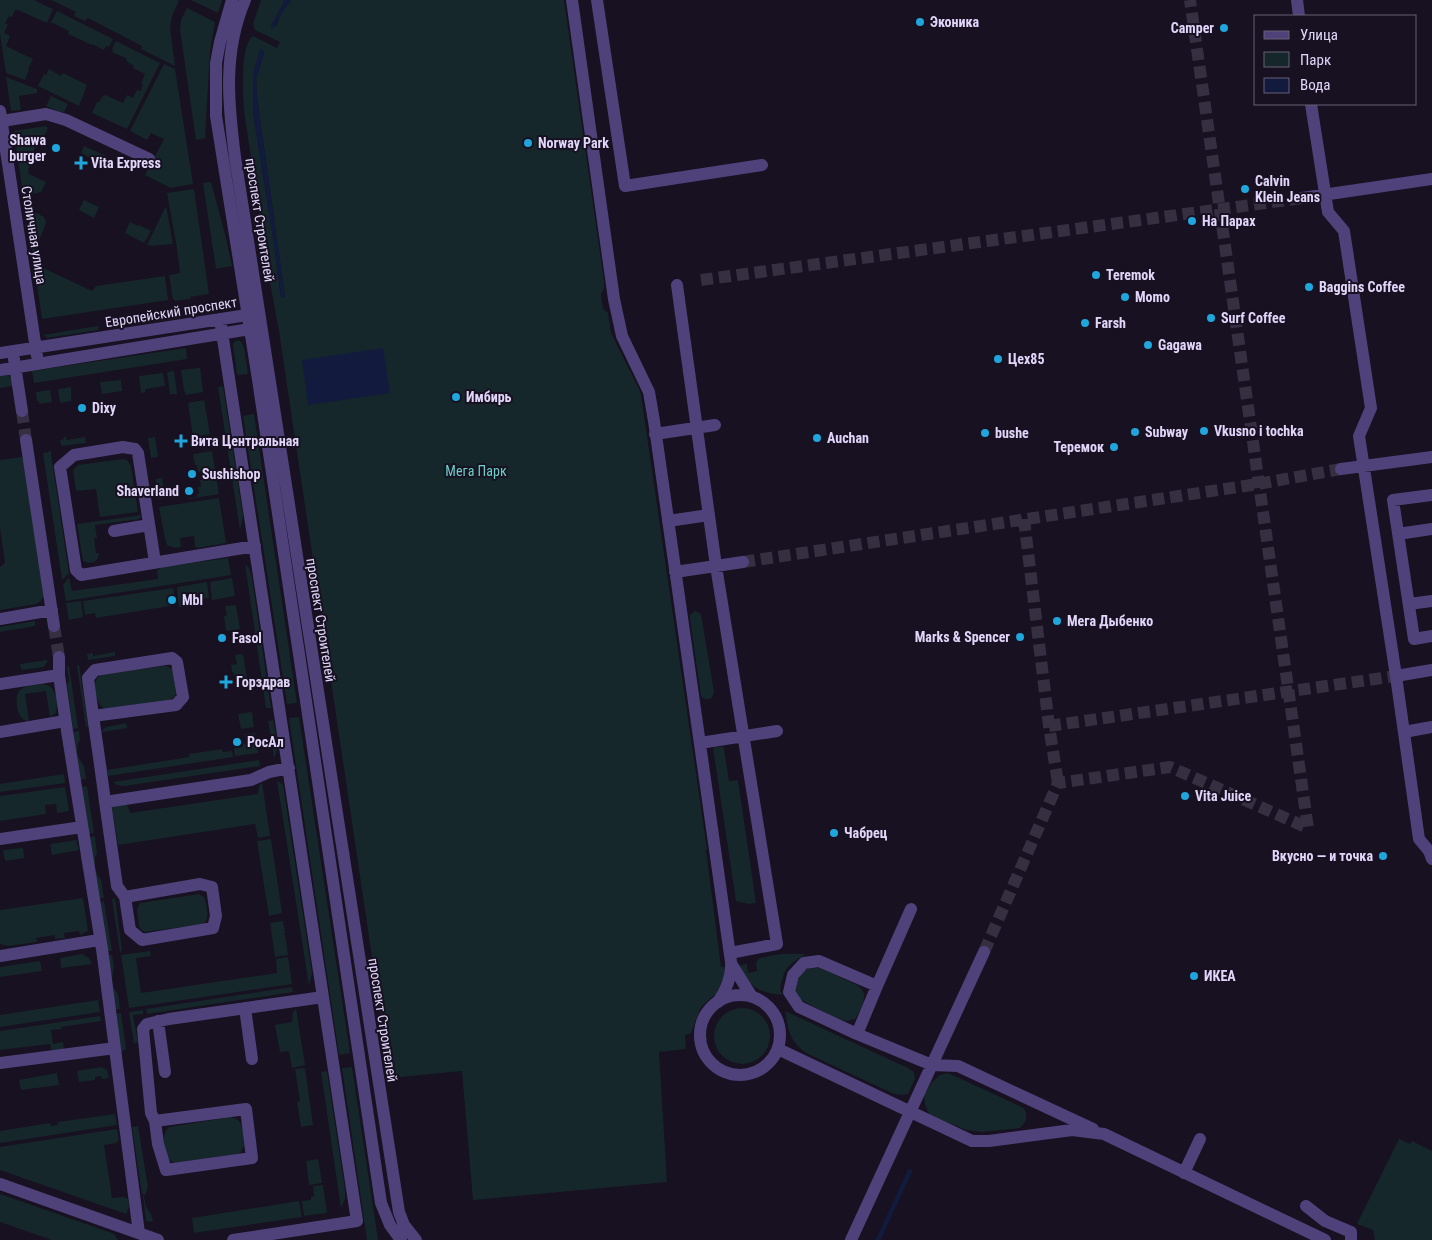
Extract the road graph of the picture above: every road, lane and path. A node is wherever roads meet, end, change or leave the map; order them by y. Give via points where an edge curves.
1 (232, 0) edge
2 (245, 0) edge
3 (572, 0) edge
4 (597, 0) edge
5 (1296, 0) edge
6 (1299, 15) edge
7 (1311, 105) edge
8 (1, 116) edge
9 (149, 159) dead end
10 (762, 166) dead end
11 (1432, 179) edge
12 (1324, 195) junction
13 (1302, 198) tunnel mouth
14 (677, 285) dead end
15 (253, 317) junction
16 (220, 319) junction
17 (250, 329) junction
18 (222, 333) junction
19 (36, 348) junction
20 (6, 352) edge
21 (39, 363) junction
22 (15, 367) junction
23 (0, 370) edge
24 (22, 411) tunnel mouth
25 (715, 425) dead end
26 (697, 428) junction
27 (655, 434) junction
28 (26, 440) tunnel mouth
29 (1432, 457) edge
30 (1364, 466) junction
31 (1341, 469) tunnel mouth
32 (1432, 495) edge
33 (709, 515) junction
34 (668, 521) junction
35 (150, 525) junction
36 (1432, 529) edge
37 (114, 531) dead end
38 (1398, 534) junction
39 (255, 546) junction
40 (155, 562) junction
41 (743, 562) tunnel mouth
42 (716, 566) junction
43 (675, 572) junction
44 (1432, 601) edge
45 (1408, 604) junction
46 (52, 610) junction
47 (0, 619) edge
48 (54, 626) tunnel mouth
49 (1432, 636) edge
50 (58, 657) tunnel mouth
51 (1432, 670) edge
52 (59, 675) junction
53 (1396, 676) junction
54 (0, 684) edge
55 (93, 716) junction
56 (65, 722) junction
57 (1432, 727) edge
58 (777, 731) dead end
59 (0, 732) edge
60 (1404, 732) junction
61 (743, 736) junction
62 (700, 743) junction
63 (289, 768) junction
64 (105, 802) junction
65 (82, 827) junction
66 (0, 839) edge
67 (1432, 859) edge
68 (125, 897) junction
69 (911, 909) dead end
70 (99, 940) junction
71 (984, 952) tunnel mouth
72 (0, 956) edge
73 (731, 959) junction
74 (877, 986) junction
75 (323, 997) junction
76 (752, 997) junction
77 (718, 1002) junction
78 (245, 1008) junction
79 (158, 1021) junction
80 (857, 1034) junction
81 (115, 1048) junction
82 (778, 1049) junction
83 (252, 1060) dead end
84 (0, 1063) edge
85 (932, 1065) junction
86 (165, 1072) dead end
87 (911, 1113) junction
88 (155, 1121) junction
89 (1104, 1134) junction
90 (1200, 1138) dead end
91 (1184, 1173) junction
92 (0, 1184) edge
93 (1306, 1206) dead end
94 (133, 1235) edge
95 (158, 1240) edge
96 (233, 1240) edge
97 (401, 1240) edge
98 (416, 1240) edge
99 (852, 1240) edge
100 (1325, 1240) edge
101 (1351, 1240) edge

1 - 15 street, проспект Строителей via 216,63 216,116 241,270
2 - 15 street, проспект Строителей via 231,45 229,106
3 - 27 street via 614,299 622,336 649,392
4 - 10 street via 625,186
5 - 6 street
7 - 12 street
8 - 9 street via 46,114 66,120
8 - 19 street, Столичная улица
11 - 12 street
12 - 13 street
12 - 30 street via 1328,212 1344,231 1371,408 1359,436
14 - 26 street
15 - 16 street, Европейский проспект
15 - 17 street
15 - 98 street, проспект Строителей via 399,1212
16 - 18 street
16 - 19 street, Европейский проспект
17 - 18 street, Европейский проспект
17 - 97 street, проспект Строителей via 381,1203 390,1225
18 - 21 street, Европейский проспект
18 - 39 street
19 - 20 street, Европейский проспект
19 - 21 street, Столичная улица
20 - 22 street
21 - 22 street, Европейский проспект
22 - 23 street, Европейский проспект
22 - 24 street
25 - 26 street
26 - 27 street
26 - 33 street
27 - 34 street
28 - 46 street
29 - 30 street
30 - 31 street
30 - 53 street
32 - 38 street via 1393,500
33 - 34 street
33 - 42 street
34 - 43 street
35 - 37 street
35 - 40 street
35 - 40 street via 135,449 124,447 74,455 60,467 76,570 81,575
36 - 38 street
38 - 45 street
39 - 40 street
39 - 63 street
41 - 42 street
42 - 43 street
42 - 61 street
43 - 62 street
44 - 45 street
45 - 49 street via 1414,639
46 - 47 street
46 - 48 street
50 - 52 street
51 - 53 street
52 - 54 street
52 - 56 street
53 - 60 street
55 - 55 street via 88,678 95,670 172,658 177,662 183,697 176,705
55 - 64 street
56 - 59 street
56 - 65 street
57 - 60 street
58 - 61 street
60 - 67 street via 1419,838
61 - 62 street
61 - 73 street via 777,944
62 - 73 street
63 - 64 street via 251,780
63 - 75 street
64 - 68 street via 117,886
65 - 66 street
65 - 70 street
68 - 68 street via 130,930 142,940 213,928 216,916 212,887 200,884
69 - 74 street
70 - 72 street
70 - 81 street
71 - 85 street
73 - 76 street via 734,971
73 - 77 street via 729,982
74 - 80 street
74 - 80 street via 819,961 804,962 793,975 789,992 799,1007
75 - 78 street
75 - 96 street via 357,1221
76 - 77 street via 731,996
76 - 82 street via 766,1005 776,1018 780,1033
77 - 82 street via 704,1018 700,1040 706,1057 719,1070 736,1075 754,1073 768,1064
78 - 79 street
78 - 83 street
79 - 86 street
79 - 88 street via 147,1024 143,1029 151,1113
80 - 85 street
81 - 84 street
81 - 94 street
82 - 87 street
85 - 87 street
85 - 89 street via 958,1066
87 - 89 street via 972,1140 989,1142 1072,1130
87 - 99 street
88 - 88 street via 166,1170 252,1158 246,1109
89 - 91 street
90 - 91 street
91 - 100 street
92 - 94 street
93 - 101 street via 1326,1221 1351,1232
94 - 95 street

